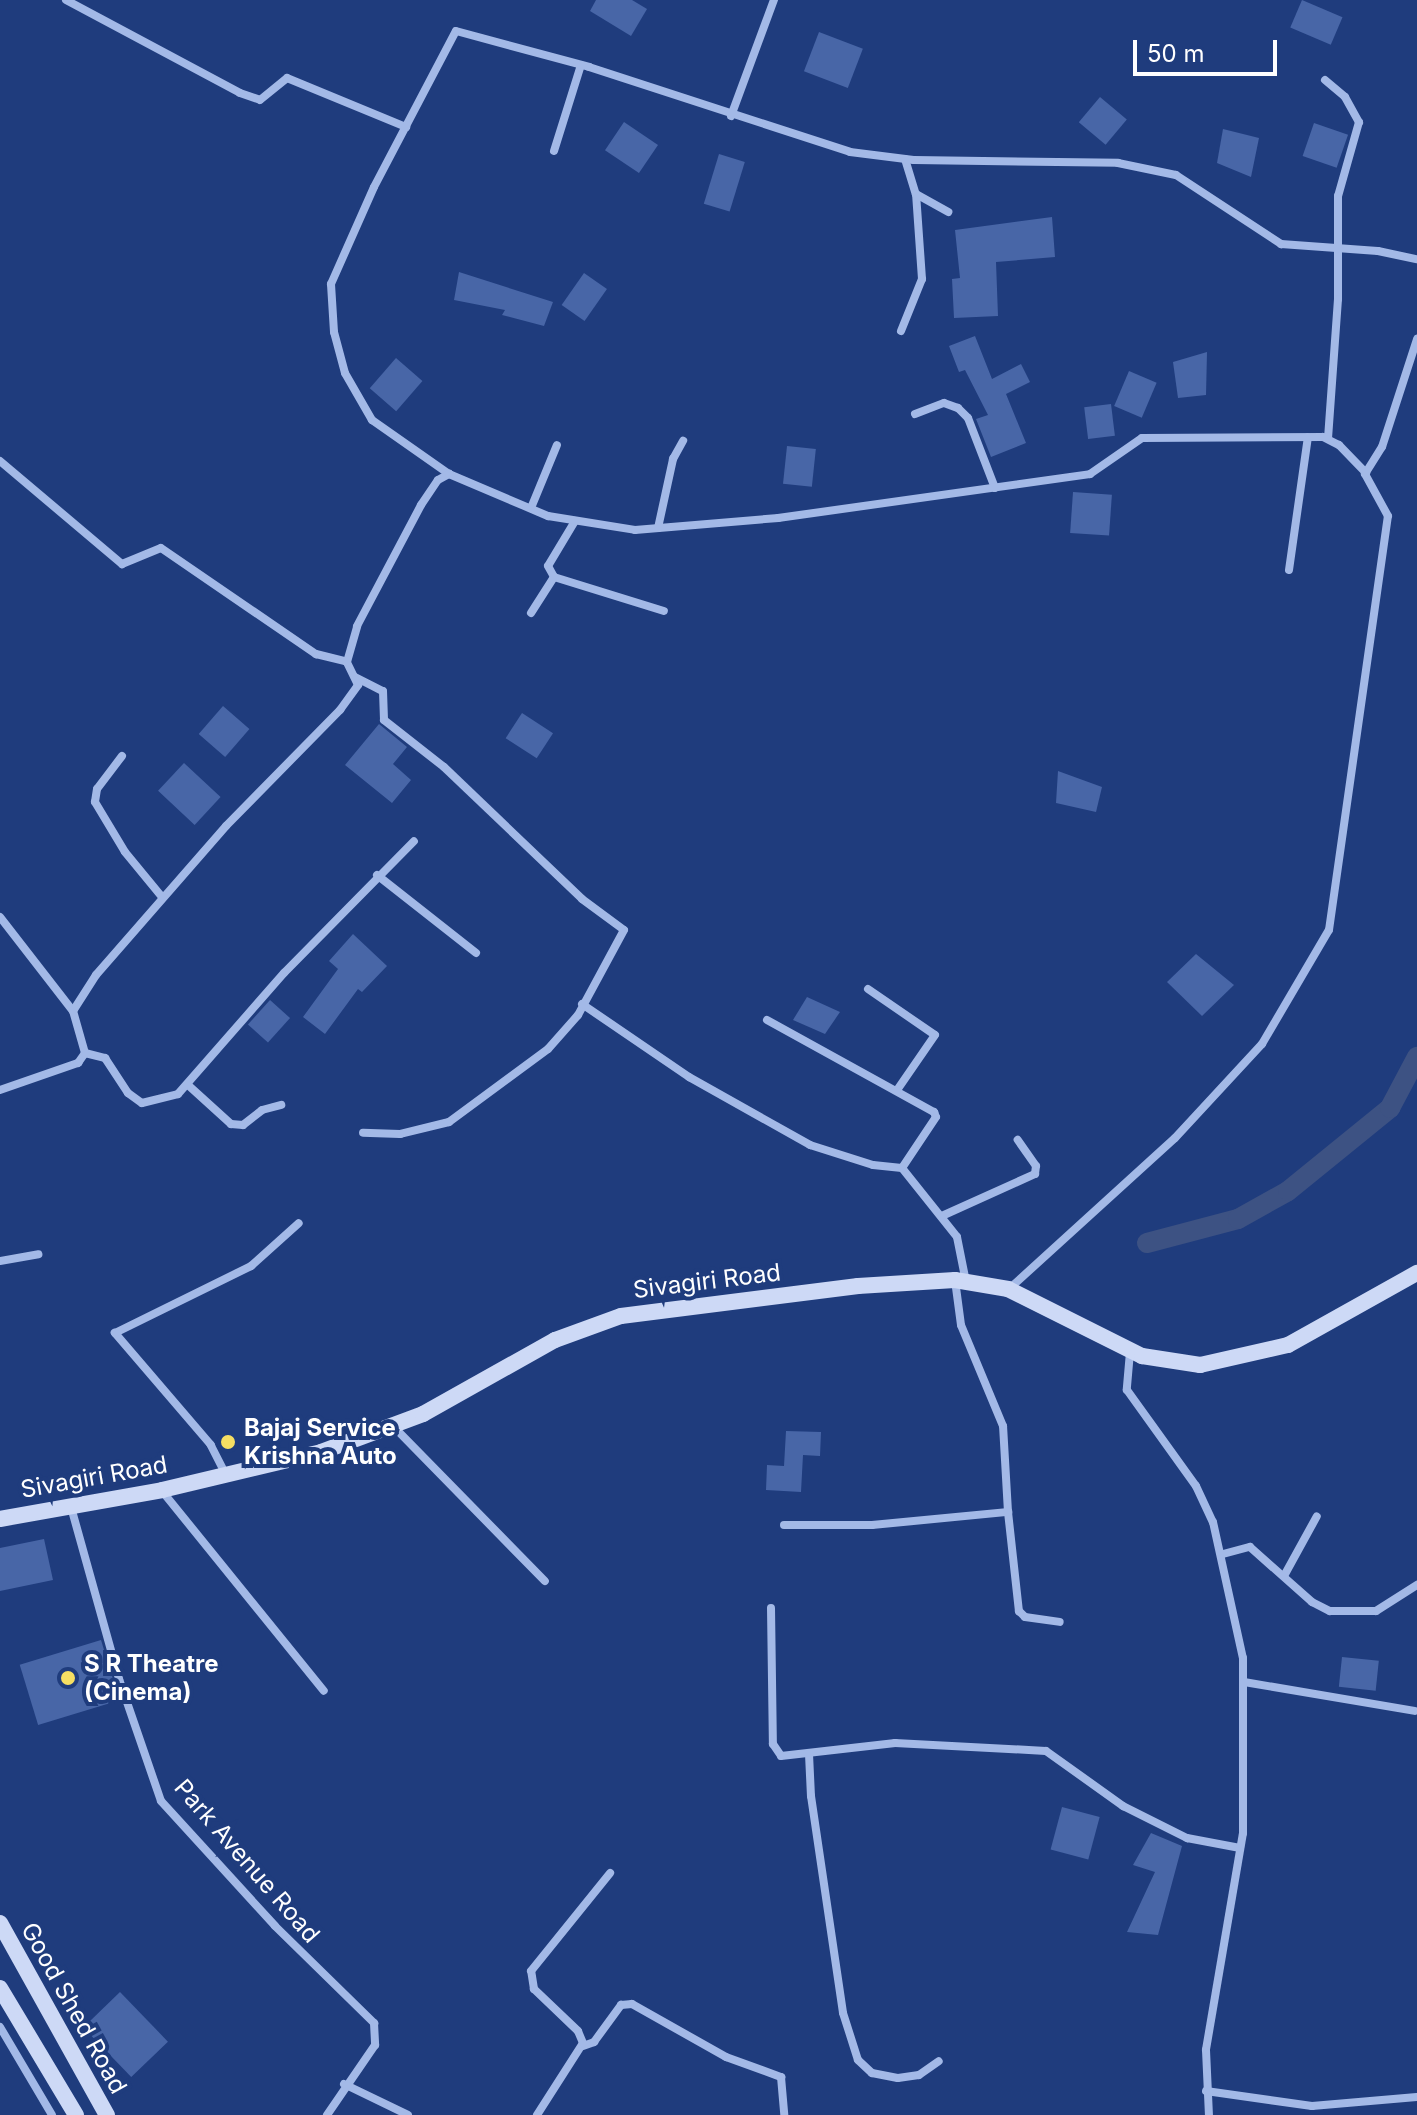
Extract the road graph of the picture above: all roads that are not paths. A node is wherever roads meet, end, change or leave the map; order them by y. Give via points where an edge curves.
1 (66, 0) edge
2 (774, 0) edge
3 (581, 65) junction
4 (1325, 80) dead end
5 (731, 116) junction
6 (406, 127) junction
7 (554, 151) dead end
8 (905, 159) junction
9 (916, 194) junction
10 (948, 212) dead end
11 (1336, 248) junction
12 (1417, 259) edge
13 (901, 331) dead end
14 (1417, 339) edge
15 (915, 414) dead end
16 (1308, 437) junction
17 (1328, 439) junction
18 (683, 441) dead end
19 (557, 445) dead end
20 (0, 461) edge
21 (1366, 473) junction
22 (449, 474) junction
23 (995, 488) junction
24 (531, 508) junction
25 (575, 521) junction
26 (658, 528) junction
27 (1289, 570) dead end
28 (554, 577) junction
29 (664, 611) dead end
30 (531, 613) dead end
31 (347, 662) junction
32 (354, 676) junction
33 (122, 756) dead end
34 (414, 841) dead end
35 (377, 875) junction
36 (162, 897) junction
37 (0, 917) edge
38 (476, 953) dead end
39 (868, 989) dead end
40 (582, 1004) junction
41 (73, 1011) junction
42 (767, 1020) dead end
43 (85, 1053) junction
44 (188, 1085) junction
45 (0, 1090) edge
46 (897, 1090) junction
47 (281, 1105) dead end
48 (363, 1133) dead end
49 (1018, 1140) dead end
50 (902, 1168) junction
51 (944, 1215) junction
52 (299, 1223) dead end
53 (38, 1254) dead end
54 (0, 1261) edge
55 (1417, 1273) edge
56 (961, 1281) junction
57 (1008, 1289) junction
58 (1130, 1352) junction
59 (392, 1425) junction
60 (226, 1475) junction
61 (162, 1490) junction
62 (71, 1506) junction
63 (1008, 1512) junction
64 (1317, 1516) dead end
65 (0, 1519) edge
66 (784, 1525) dead end
67 (1223, 1554) junction
68 (1284, 1576) junction
69 (545, 1581) dead end
70 (1417, 1585) edge
71 (771, 1608) dead end
72 (1060, 1622) dead end
73 (1244, 1682) junction
74 (324, 1691) dead end
75 (1415, 1711) dead end
76 (809, 1754) junction
77 (1240, 1848) junction
78 (610, 1873) dead end
79 (0, 1923) edge
80 (0, 1988) edge
81 (0, 2027) edge
82 (583, 2046) junction
83 (939, 2061) dead end
84 (344, 2084) junction
85 (1206, 2091) junction
86 (1417, 2097) edge
87 (52, 2115) edge
88 (76, 2115) edge
89 (107, 2115) edge
90 (327, 2115) edge
91 (408, 2115) edge
92 (537, 2115) edge
93 (784, 2115) edge
94 (1209, 2115) edge

1 - 6 street via 240,93 260,100 287,78
2 - 5 street
3 - 5 street
3 - 6 street via 456,31
3 - 7 street
4 - 11 street via 1345,97 1359,122 1342,176
5 - 8 street via 850,152
6 - 22 street via 331,284 334,332 345,373 372,420
8 - 9 street
8 - 11 street via 1118,163 1176,175 1281,244
9 - 10 street
9 - 13 street via 922,279
11 - 12 street
11 - 17 street via 1338,299
14 - 21 street via 1382,447
15 - 23 street via 944,403 958,408 968,418
16 - 17 street
16 - 23 street via 1142,438 1098,471
16 - 27 street
17 - 21 street
18 - 26 street via 673,459
19 - 24 street
20 - 31 street via 122,564 161,548 316,654
21 - 57 street via 1388,516 1329,930 1262,1044 1175,1138
22 - 24 street
22 - 31 street via 438,480 421,505 357,626
23 - 26 street via 907,496 778,518
24 - 25 street
25 - 26 street
25 - 28 street via 548,566
28 - 29 street
28 - 30 street
31 - 32 street
32 - 36 street via 358,685 340,710
32 - 40 street via 383,691 384,720 444,767 582,899 624,930
33 - 36 street via 97,789 95,802 125,852
34 - 35 street
35 - 38 street
35 - 44 street
36 - 41 street
37 - 41 street
39 - 46 street via 935,1035
40 - 48 street via 548,1049 449,1122 400,1134
40 - 50 street via 689,1077 810,1145 873,1165
41 - 43 street
42 - 46 street
43 - 44 street via 105,1058 128,1093 142,1103 178,1094
43 - 45 street via 78,1063
44 - 47 street via 231,1124 243,1125 262,1110
46 - 50 street via 936,1115
49 - 51 street via 1036,1166 1035,1174
50 - 51 street
51 - 56 street via 957,1237
52 - 60 street via 251,1266 115,1332 211,1445
53 - 54 street
55 - 58 main road, Sivagiri Road via 1288,1345 1241,1359 1200,1365
56 - 57 main road, Sivagiri Road
56 - 59 main road, Sivagiri Road via 858,1286 621,1316 555,1340 423,1414
56 - 63 street via 961,1325 1003,1426
57 - 58 main road, Sivagiri Road
58 - 67 street via 1127,1390 1196,1486
59 - 60 main road, Sivagiri Road via 321,1452
59 - 69 street
60 - 61 main road, Sivagiri Road
61 - 62 main road, Sivagiri Road
61 - 74 street
62 - 65 main road, Sivagiri Road
62 - 84 street, Park Avenue Road via 119,1679 161,1801 275,1926 372,2019 375,2045
63 - 66 street via 872,1525
63 - 72 street via 1020,1613
64 - 68 street
67 - 68 street via 1250,1547
67 - 73 street
68 - 70 street via 1312,1602 1330,1611 1357,1613 1395,1603
71 - 76 street via 773,1746 781,1756
73 - 75 street
73 - 77 street
76 - 77 street via 895,1743 1046,1751 1123,1806 1187,1838
76 - 83 street via 843,2013 858,2060 872,2073 898,2078 919,2075
77 - 85 street via 1206,2050
78 - 82 street via 530,1974 534,1989 578,2031
79 - 89 main road, Good Shed Road
80 - 88 main road
81 - 87 street
82 - 92 street
82 - 93 street via 594,2042 621,2005 632,2004 726,2057 781,2077
84 - 90 street, Park Avenue Road
84 - 91 street
85 - 86 street via 1312,2106
85 - 94 street

